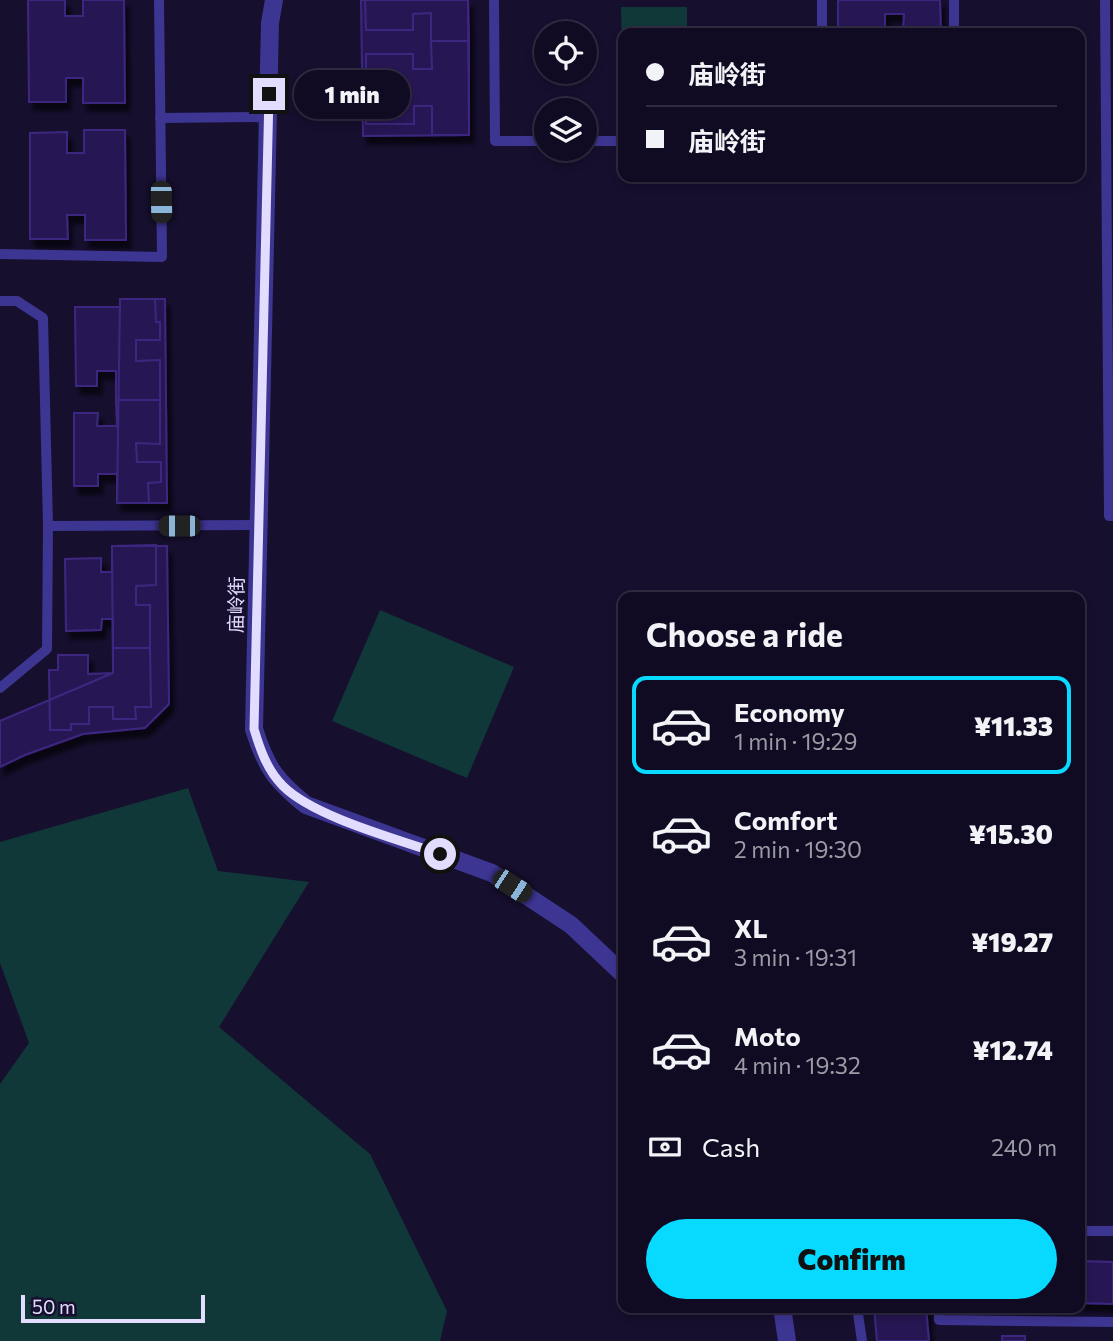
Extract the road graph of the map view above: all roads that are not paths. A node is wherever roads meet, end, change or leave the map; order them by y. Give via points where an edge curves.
1 (159, 0) edge
2 (265, 0) edge
3 (274, 0) edge
4 (494, 0) edge
5 (822, 0) edge
6 (954, 0) edge
7 (1105, 0) edge
8 (270, 23) junction
9 (822, 28) edge
10 (954, 28) edge
11 (268, 117) junction
12 (160, 118) junction
13 (534, 141) edge
14 (597, 141) edge
15 (618, 141) edge
16 (0, 254) edge
17 (0, 301) edge
18 (1113, 516) edge
19 (258, 525) junction
20 (48, 526) junction
21 (0, 688) edge
22 (618, 969) edge
23 (1085, 1231) edge
24 (1113, 1231) edge
25 (783, 1313) edge
26 (858, 1313) edge
27 (939, 1313) edge
28 (1113, 1322) edge
29 (787, 1341) edge
30 (862, 1341) edge

1 - 12 lane
2 - 8 street, 庙岭街
3 - 8 street, 庙岭街
4 - 13 lane via 495,141
5 - 9 lane
6 - 10 lane
7 - 18 lane via 1109,516
8 - 11 street, 庙岭街
11 - 12 lane
11 - 19 street, 庙岭街
12 - 16 lane via 162,257
14 - 15 lane
17 - 20 lane via 17,301 43,318
19 - 20 lane
19 - 22 street, 庙岭街 via 254,729 264,759 281,785 306,805 492,873 571,925
20 - 21 lane via 47,649
23 - 24 lane
25 - 29 street
26 - 30 lane
27 - 28 lane via 939,1320

